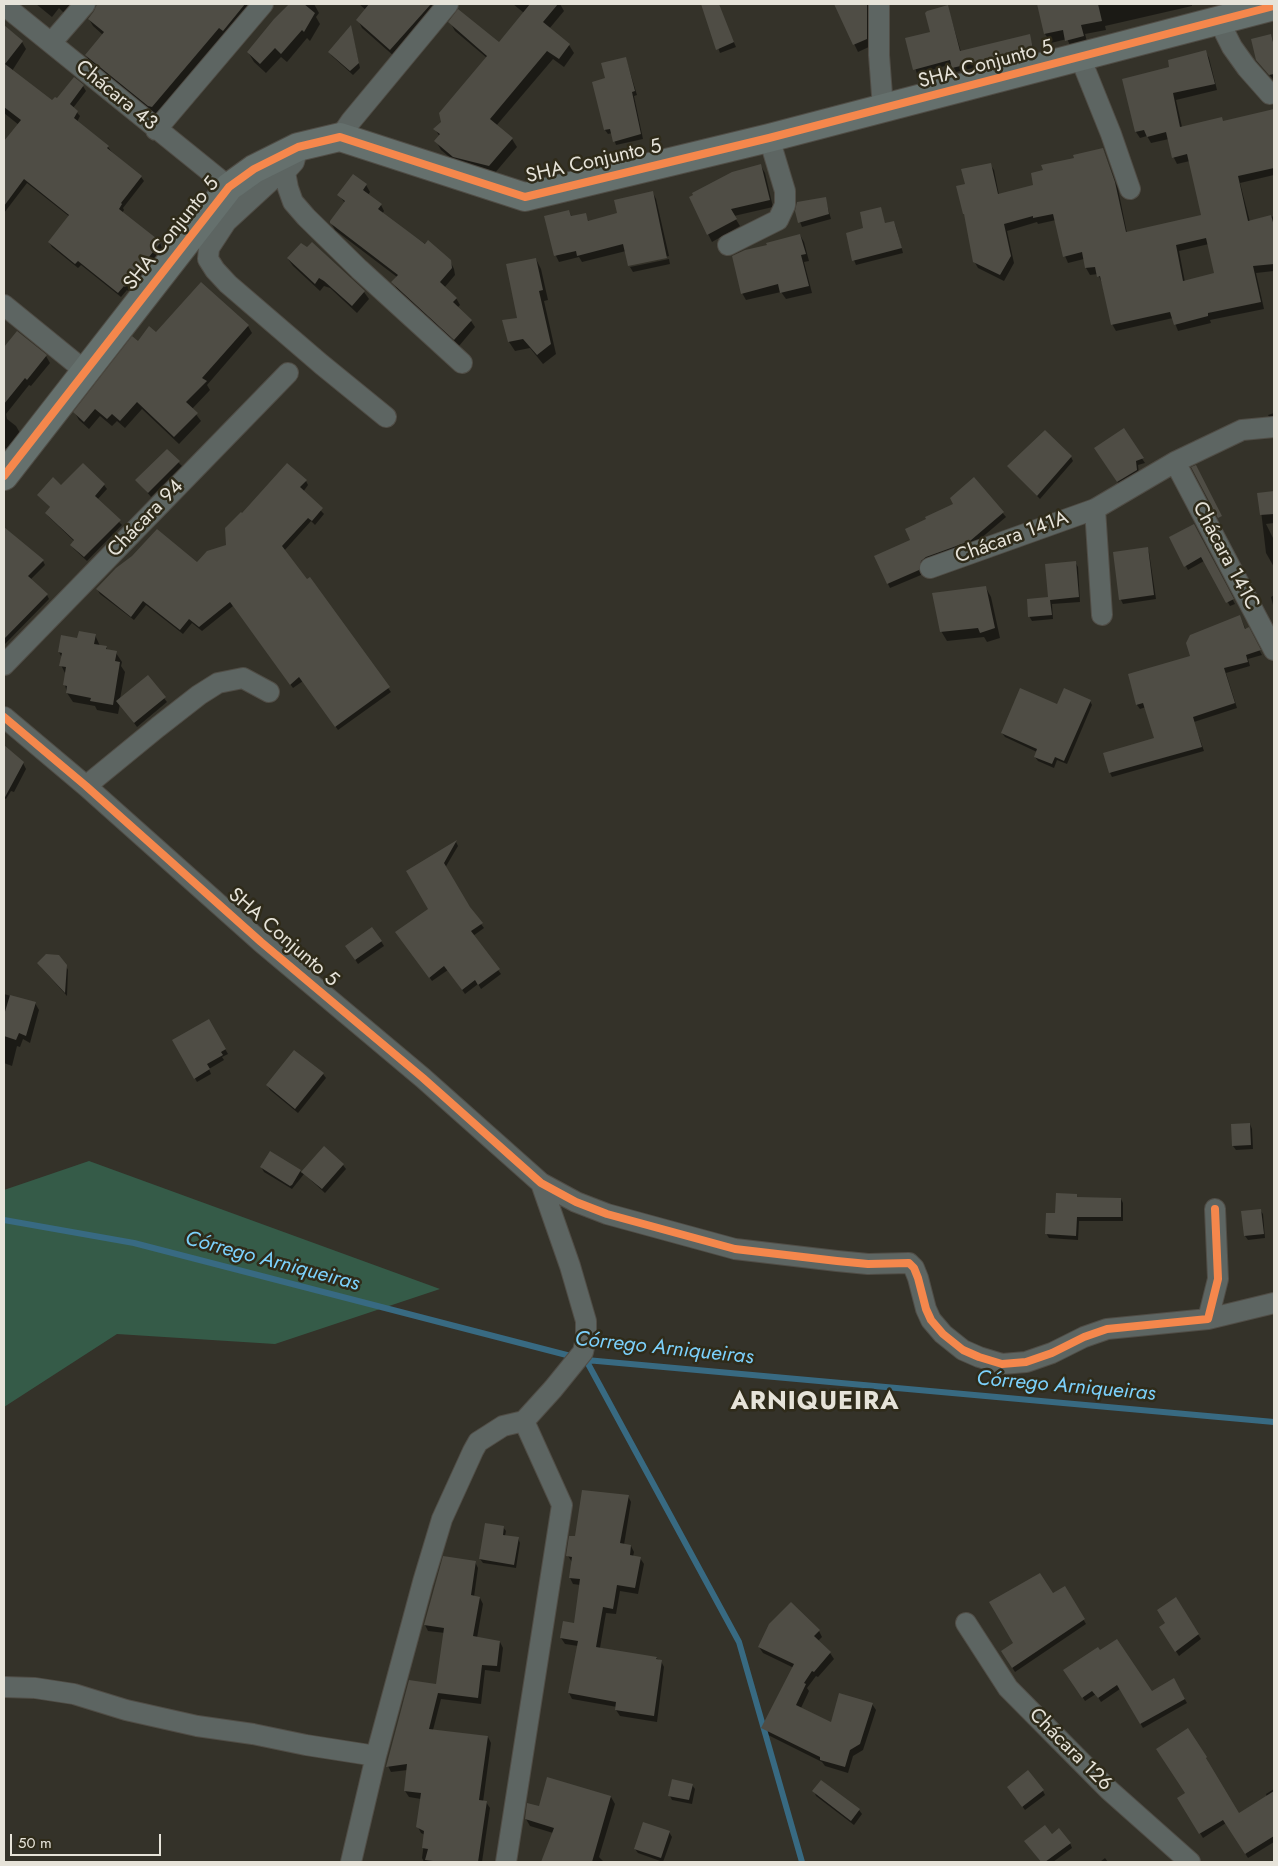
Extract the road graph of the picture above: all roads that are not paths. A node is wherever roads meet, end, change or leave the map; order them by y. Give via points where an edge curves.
1 (85, 4) edge
2 (264, 4) edge
3 (448, 4) edge
4 (879, 4) edge
5 (4, 5) edge
6 (1274, 6) edge
7 (1219, 21) junction
8 (51, 43) junction
9 (1080, 57) junction
10 (1270, 94) dead end
11 (883, 108) junction
12 (156, 130) junction
13 (340, 137) junction
14 (769, 138) junction
15 (298, 147) junction
16 (285, 172) junction
17 (229, 187) junction
18 (1130, 189) dead end
19 (728, 245) dead end
20 (4, 305) edge
21 (462, 363) dead end
22 (85, 371) junction
23 (288, 373) dead end
24 (386, 417) dead end
25 (1274, 427) edge
26 (1175, 462) junction
27 (4, 476) edge
28 (1095, 509) junction
29 (930, 568) dead end
30 (1102, 615) dead end
31 (1274, 650) edge
32 (4, 665) edge
33 (269, 692) dead end
34 (4, 717) edge
35 (86, 786) junction
36 (541, 1183) junction
37 (1216, 1209) dead end
38 (1274, 1303) edge
39 (1208, 1319) junction
40 (524, 1421) junction
41 (966, 1623) dead end
42 (4, 1687) edge
43 (376, 1756) junction
44 (351, 1862) edge
45 (506, 1862) edge
46 (1190, 1862) edge

1 - 8 street
2 - 12 street
3 - 13 street
4 - 11 street
5 - 8 street, Chácara 43
6 - 7 street, SHA Conjunto 5
7 - 9 street, SHA Conjunto 5
7 - 10 street via 1247,68
8 - 12 street, Chácara 43
9 - 11 street, SHA Conjunto 5
9 - 18 street
11 - 14 street, SHA Conjunto 5
12 - 17 street, Chácara 43
13 - 14 street, SHA Conjunto 5 via 525,197
13 - 15 street, SHA Conjunto 5
14 - 19 street via 785,191 785,205 778,220
15 - 16 street via 294,162
15 - 17 street, SHA Conjunto 5 via 254,169
16 - 21 street via 293,202 306,217
16 - 24 street via 276,176 226,222 209,248 208,259 228,284
17 - 22 street, SHA Conjunto 5
20 - 22 street
22 - 27 street, SHA Conjunto 5
23 - 32 street, Chácara 94
25 - 26 street, Chácara 141A via 1242,430
26 - 28 street, Chácara 141A
26 - 31 street, Chácara 141C
28 - 29 street, Chácara 141A
28 - 30 street, Chácara 141A
33 - 35 street via 244,678 218,683
34 - 35 street, SHA Conjunto 5
35 - 36 street, SHA Conjunto 5
36 - 39 street, SHA Conjunto 5 via 607,1214 735,1249 868,1264 909,1263 918,1278 931,1320 943,1334 963,1350 1002,1364 1026,1362 1107,1329
36 - 40 street via 586,1321 586,1338 583,1352
37 - 39 street via 1218,1279
38 - 39 street
40 - 43 street via 503,1426 478,1442 446,1511 423,1582
40 - 45 street via 562,1505
41 - 46 street, Chácara 126 via 1008,1688 1109,1790
42 - 43 street via 74,1694 198,1726
43 - 44 street

